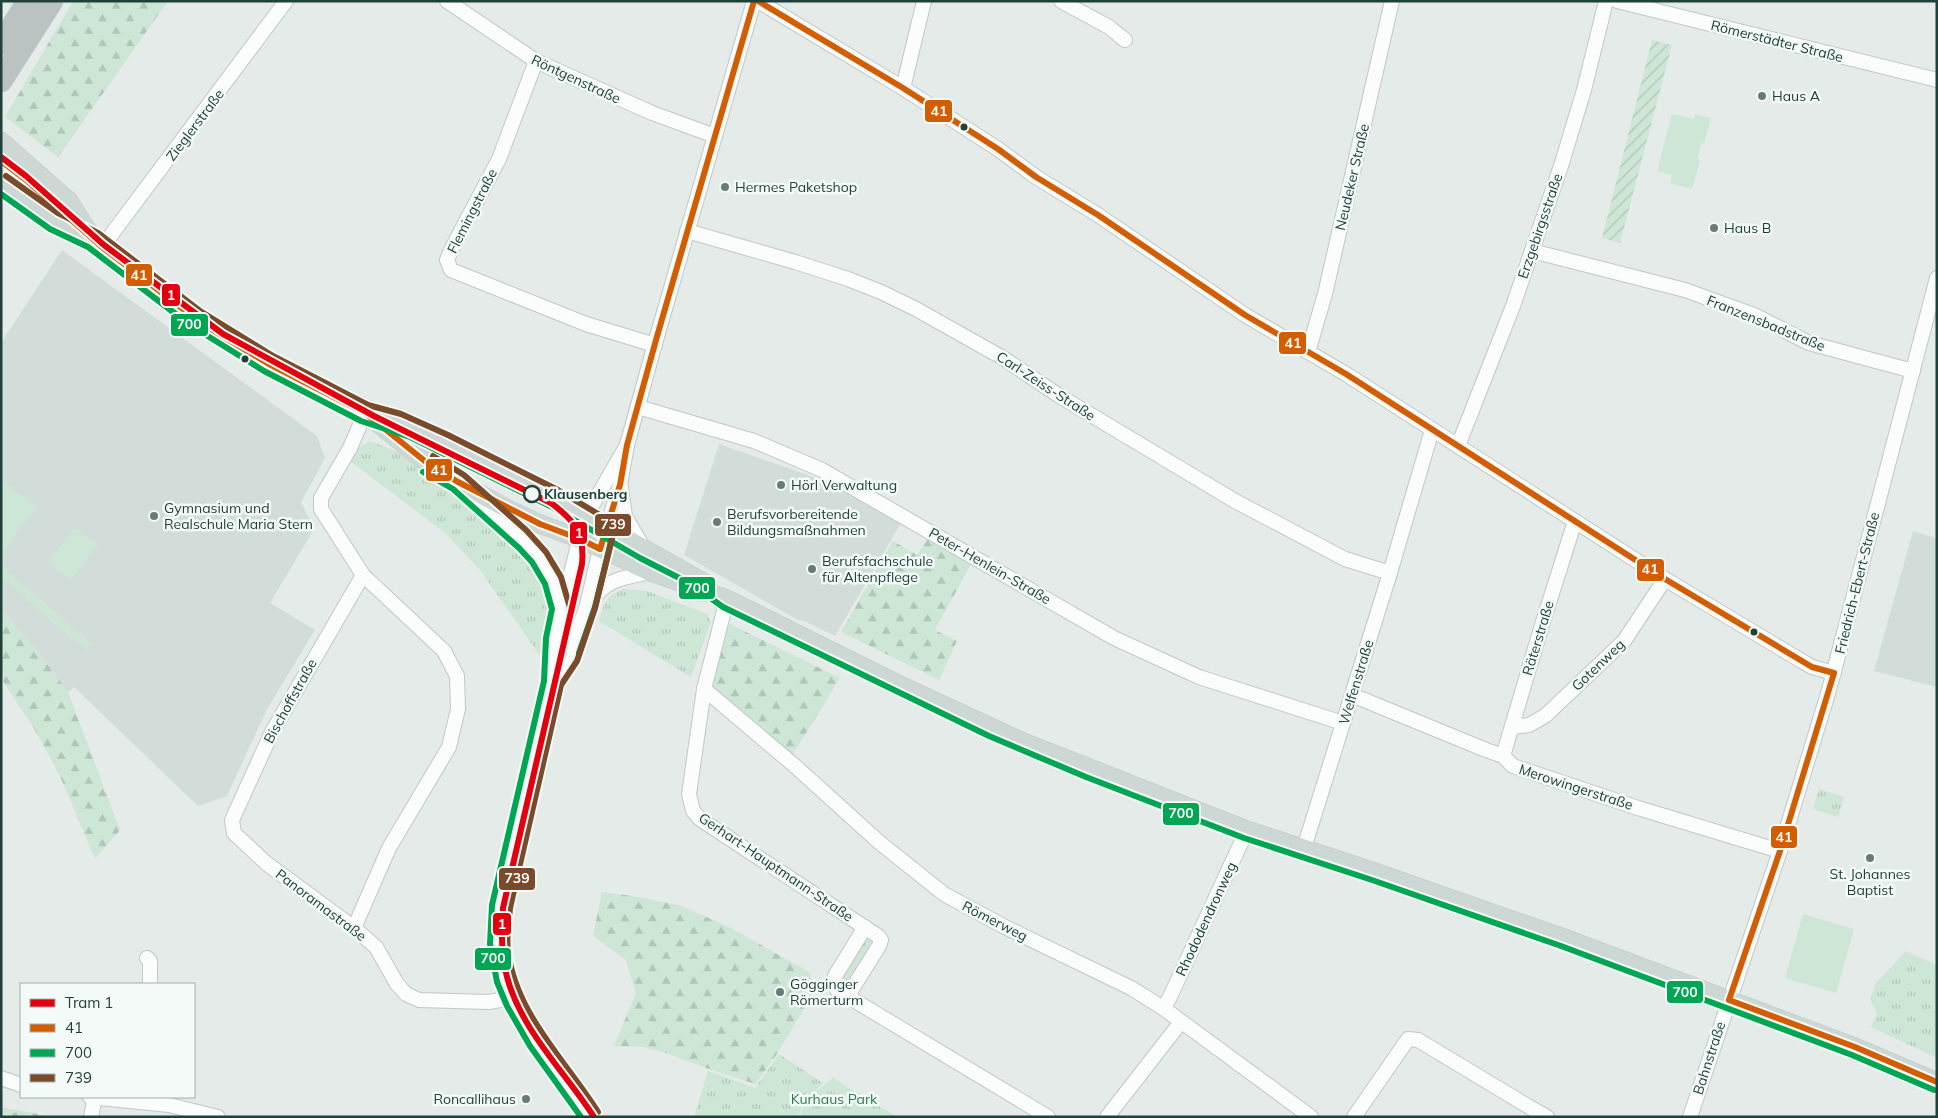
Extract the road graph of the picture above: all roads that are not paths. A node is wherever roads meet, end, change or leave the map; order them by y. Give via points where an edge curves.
1 (28, 1) edge
2 (52, 1) edge
3 (286, 1) edge
4 (447, 1) edge
5 (754, 1) edge
6 (758, 1) edge
7 (924, 1) edge
8 (1061, 1) edge
9 (1392, 1) edge
10 (1606, 1) edge
11 (1617, 1) edge
12 (1125, 40) dead end
13 (1, 44) edge
14 (536, 62) junction
15 (1937, 80) edge
16 (1, 81) edge
17 (903, 88) junction
18 (715, 136) junction
19 (1, 142) edge
20 (8, 188) edge
21 (687, 231) junction
22 (98, 244) junction
23 (1532, 251) junction
24 (1937, 278) edge
25 (654, 345) junction
26 (1308, 352) junction
27 (1913, 372) junction
28 (638, 407) junction
29 (365, 413) junction
30 (1432, 430) junction
31 (627, 445) junction
32 (1458, 446) junction
33 (458, 482) junction
34 (620, 485) junction
35 (586, 516) junction
36 (1575, 521) junction
37 (606, 528) junction
38 (580, 539) junction
39 (600, 549) junction
40 (644, 550) junction
41 (651, 572) junction
42 (1390, 573) junction
43 (363, 575) junction
44 (1665, 579) junction
45 (727, 599) junction
46 (587, 605) junction
47 (561, 609) junction
48 (1834, 673) junction
49 (553, 682) junction
50 (704, 689) junction
51 (1352, 695) junction
52 (1343, 723) junction
53 (1512, 727) junction
54 (1503, 756) junction
55 (1247, 830) junction
56 (234, 833) joint
57 (1304, 848) junction
58 (1780, 851) junction
59 (865, 927) junction
60 (354, 928) junction
61 (148, 958) dead end
62 (150, 983) edge
63 (848, 997) junction
64 (512, 998) junction
65 (1729, 1000) junction
66 (1163, 1008) junction
67 (1181, 1022) junction
68 (1, 1078) edge
69 (1937, 1082) edge
70 (20, 1085) edge
71 (95, 1098) edge
72 (114, 1098) edge
73 (151, 1100) edge
74 (91, 1117) edge
75 (218, 1117) edge
76 (592, 1117) edge
77 (1048, 1117) edge
78 (1107, 1117) edge
79 (1310, 1117) edge
80 (1354, 1117) edge
81 (1547, 1117) edge
82 (1690, 1117) edge

1 - 13 highway
2 - 16 highway
3 - 22 street, Zieglerstraße
4 - 14 street, Röntgenstraße
5 - 18 street
6 - 17 street
7 - 17 street
8 - 12 street via 1109,27
9 - 26 street, Neudeker Straße via 1325,294
10 - 23 street, Erzgebirgsstraße via 1573,129
11 - 15 street, Römerstädter Straße
14 - 18 street, Röntgenstraße via 652,113
14 - 25 street, Flemingstraße via 499,159 447,260 451,270 586,324
17 - 26 street via 1245,315
18 - 21 street
19 - 22 main road via 69,201
20 - 22 main road via 54,221
21 - 25 street
21 - 42 street, Carl-Zeiss-Straße via 854,281 918,310 1004,358 1061,397 1235,501 1345,559
22 - 29 main road via 222,336
23 - 27 street, Franzensbadstraße via 1685,290 1754,315 1809,343
23 - 32 street, Erzgebirgsstraße
24 - 27 street, Friedrich-Ebert-Straße
25 - 28 street
26 - 30 street
27 - 48 street, Friedrich-Ebert-Straße
28 - 31 street
28 - 52 street, Peter-Henlein-Straße via 754,441 822,470 1112,637 1199,677
29 - 33 main road via 426,462
29 - 35 main road via 397,422 444,443
29 - 43 street via 322,498 321,509
30 - 32 street
30 - 42 street, Welfenstraße
31 - 34 street
31 - 35 street
32 - 36 street
33 - 38 main road via 540,524
33 - 47 street via 539,557 553,580
34 - 37 street
34 - 40 street via 625,516
35 - 37 main road
35 - 38 street
36 - 44 street
36 - 53 street, Räterstraße
37 - 39 street
37 - 40 main road
38 - 39 main road
38 - 47 street
39 - 41 main road
39 - 46 street
40 - 45 main road via 696,577
41 - 45 main road
41 - 46 street via 612,580 598,590
42 - 51 street, Welfenstraße
43 - 56 street, Bischoffstraße via 272,732 232,820
43 - 60 street via 444,651 457,676 458,708 449,747 389,848
44 - 48 street via 1790,654
44 - 53 street, Gotenweg via 1624,641 1545,716 1529,725
45 - 50 street, Gerhart-Hauptmann-Straße
45 - 55 main road via 1021,741
46 - 49 street via 569,657
47 - 49 street via 555,639
48 - 58 street, Friedrich-Ebert-Straße
49 - 64 street via 501,907 498,940
50 - 59 street, Gerhart-Hauptmann-Straße via 689,794 693,810 700,819
50 - 66 street, Römerweg via 879,842 944,894 1126,985
51 - 52 street, Welfenstraße
51 - 54 street, Merowingerstraße
52 - 57 street, Welfenstraße
53 - 54 street, Räterstraße
54 - 58 street, Merowingerstraße via 1513,766
55 - 57 main road
55 - 66 street, Rhododendronweg
56 - 60 street, Panoramastraße via 266,863
57 - 65 main road via 1564,938
58 - 65 street, Friedrich-Ebert-Straße
59 - 63 street, Gerhart-Hauptmann-Straße via 834,976 837,990
59 - 63 street, Gerhart-Hauptmann-Straße via 881,940
60 - 64 street, Panoramastraße via 376,947 397,984 410,997 489,1002
61 - 62 street
63 - 77 street, Gerhart-Hauptmann-Straße
64 - 76 street via 524,1023
65 - 69 main road
65 - 82 street, Bahnstraße
66 - 67 street, Römerweg
67 - 78 street
67 - 79 street, Römerweg
68 - 70 street
71 - 74 street
72 - 73 street
73 - 75 street
80 - 81 street via 1410,1040 1418,1040

